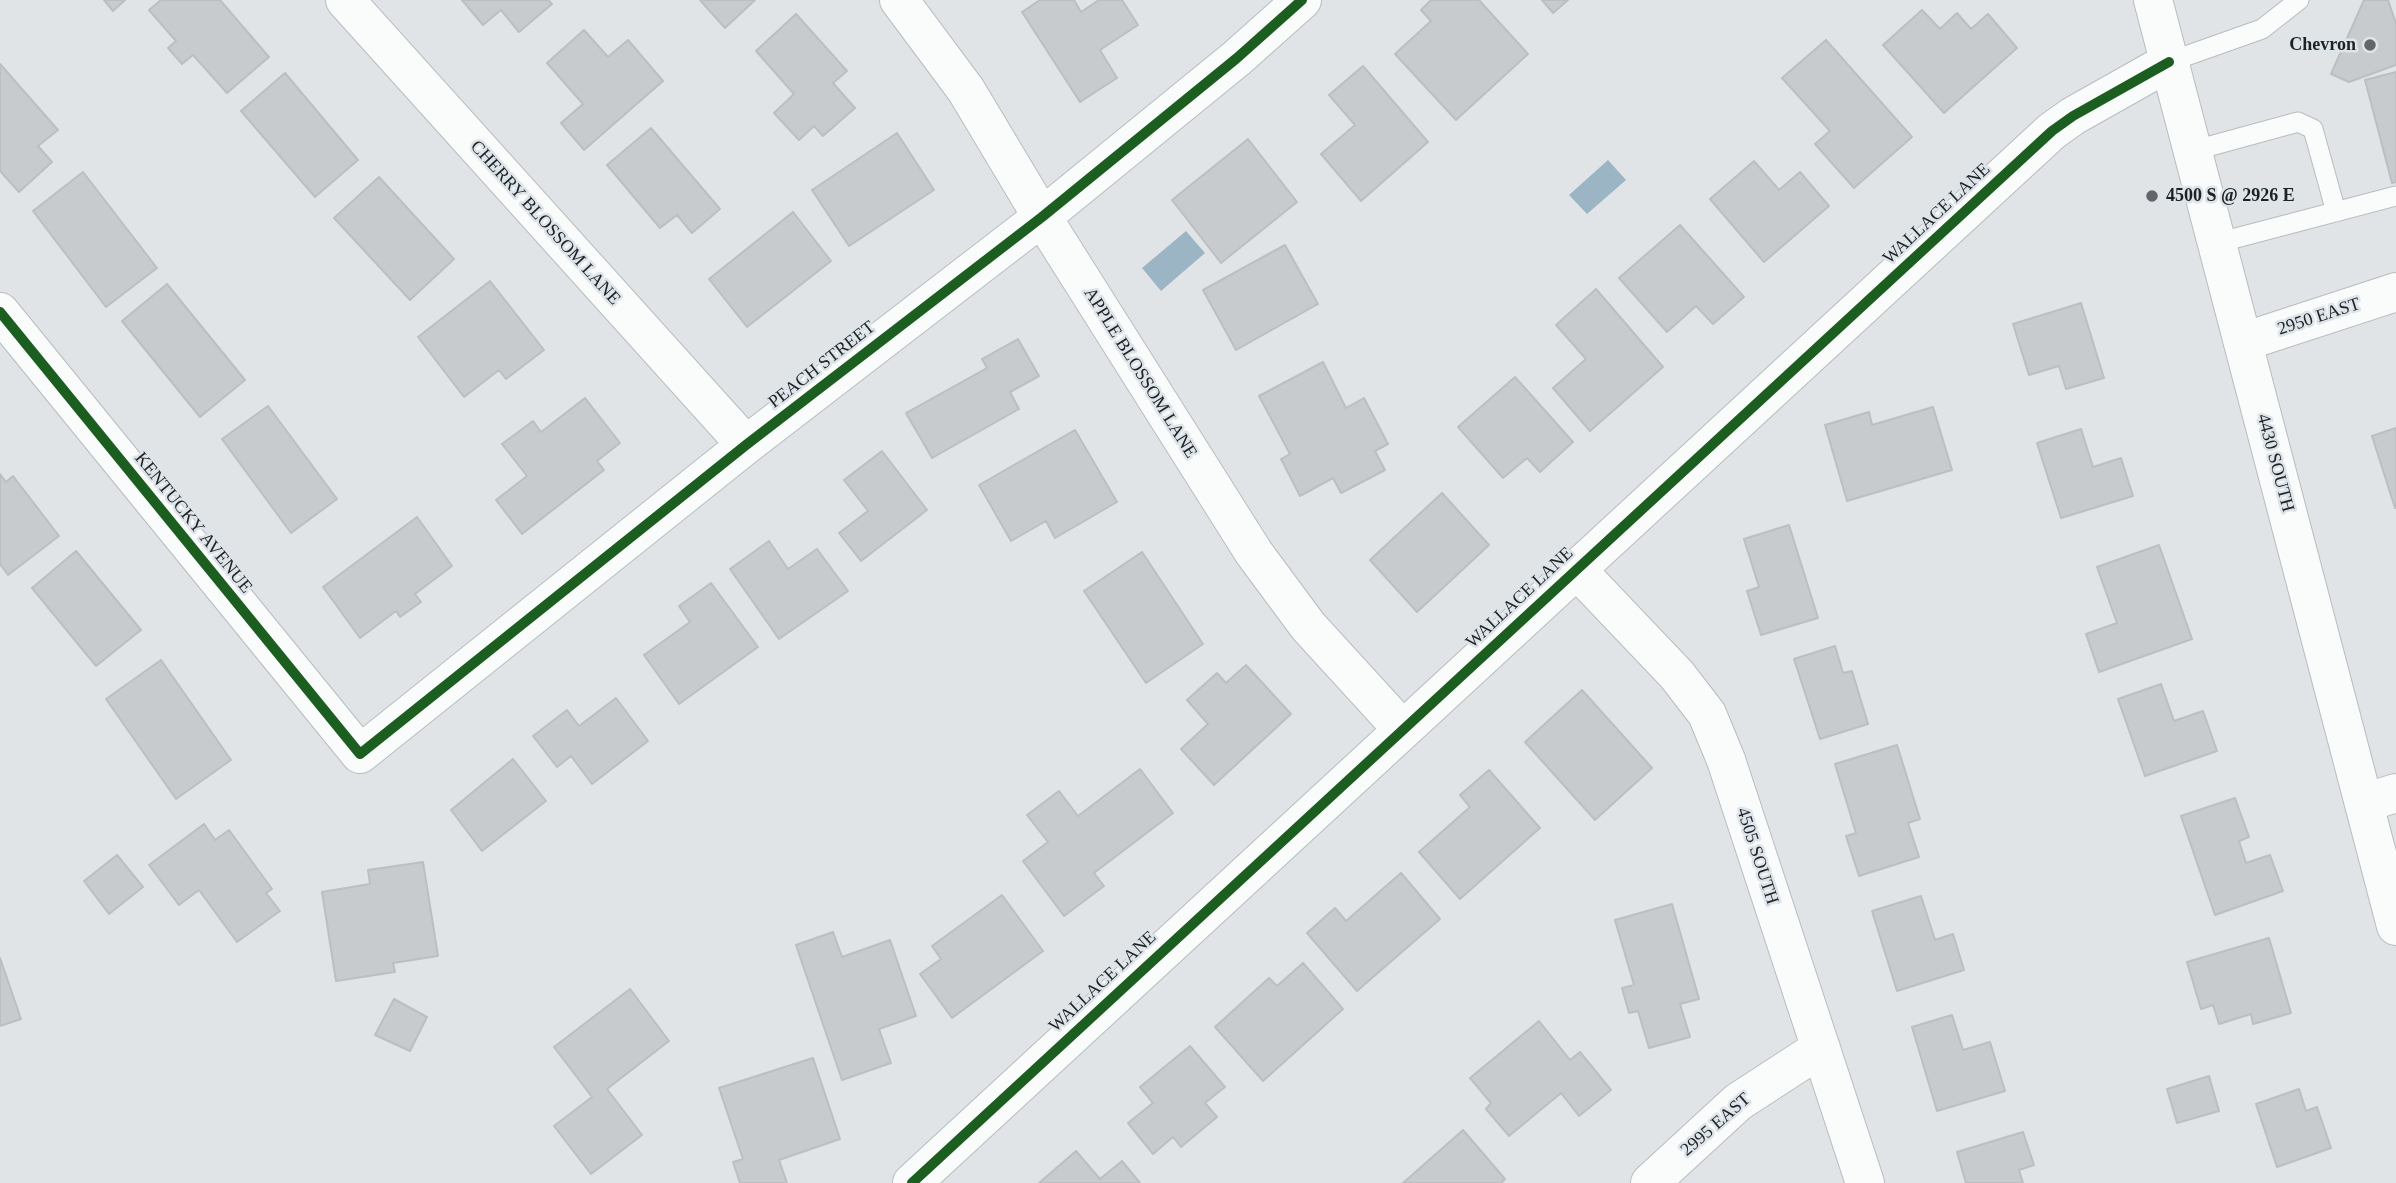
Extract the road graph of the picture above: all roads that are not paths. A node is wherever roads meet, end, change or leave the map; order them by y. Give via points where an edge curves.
1 (345, 0) edge
2 (900, 0) edge
3 (1302, 0) edge
4 (2153, 0) edge
5 (2299, 0) edge
6 (2279, 7) edge
7 (2169, 62) junction
8 (2192, 151) junction
9 (2396, 197) edge
10 (2336, 212) junction
11 (1042, 217) junction
12 (2217, 243) junction
13 (2396, 292) edge
14 (0, 312) edge
15 (2243, 342) junction
16 (746, 445) junction
17 (1577, 570) junction
18 (1403, 730) junction
19 (360, 754) joint
20 (2380, 798) edge
21 (2396, 926) edge
22 (1821, 1048) junction
23 (912, 1183) edge
24 (1650, 1183) edge
25 (1865, 1183) edge

1 - 16 street, CHERRY BLOSSOM LANE
2 - 11 street, APPLE BLOSSOM LANE via 966,90
3 - 11 street, PEACH STREET
4 - 7 street, 4430 SOUTH
5 - 6 lane
6 - 7 lane via 2262,29
7 - 8 street, 4430 SOUTH
7 - 17 street, WALLACE LANE via 2052,131
8 - 10 lane via 2298,122 2313,129
8 - 12 street, 4430 SOUTH
9 - 10 lane
10 - 12 lane
11 - 16 street, PEACH STREET
11 - 18 street, APPLE BLOSSOM LANE via 1254,553 1308,626
12 - 15 street, 4430 SOUTH
13 - 15 street, 2950 EAST
14 - 19 street, KENTUCKY AVENUE
15 - 20 street, 4430 SOUTH
16 - 19 street, PEACH STREET
17 - 18 street, WALLACE LANE
17 - 22 street, 4505 SOUTH via 1677,675 1707,714
18 - 23 street, WALLACE LANE
20 - 21 street, 4430 SOUTH
22 - 24 street, 2995 EAST via 1738,1102
22 - 25 street, 4505 SOUTH

